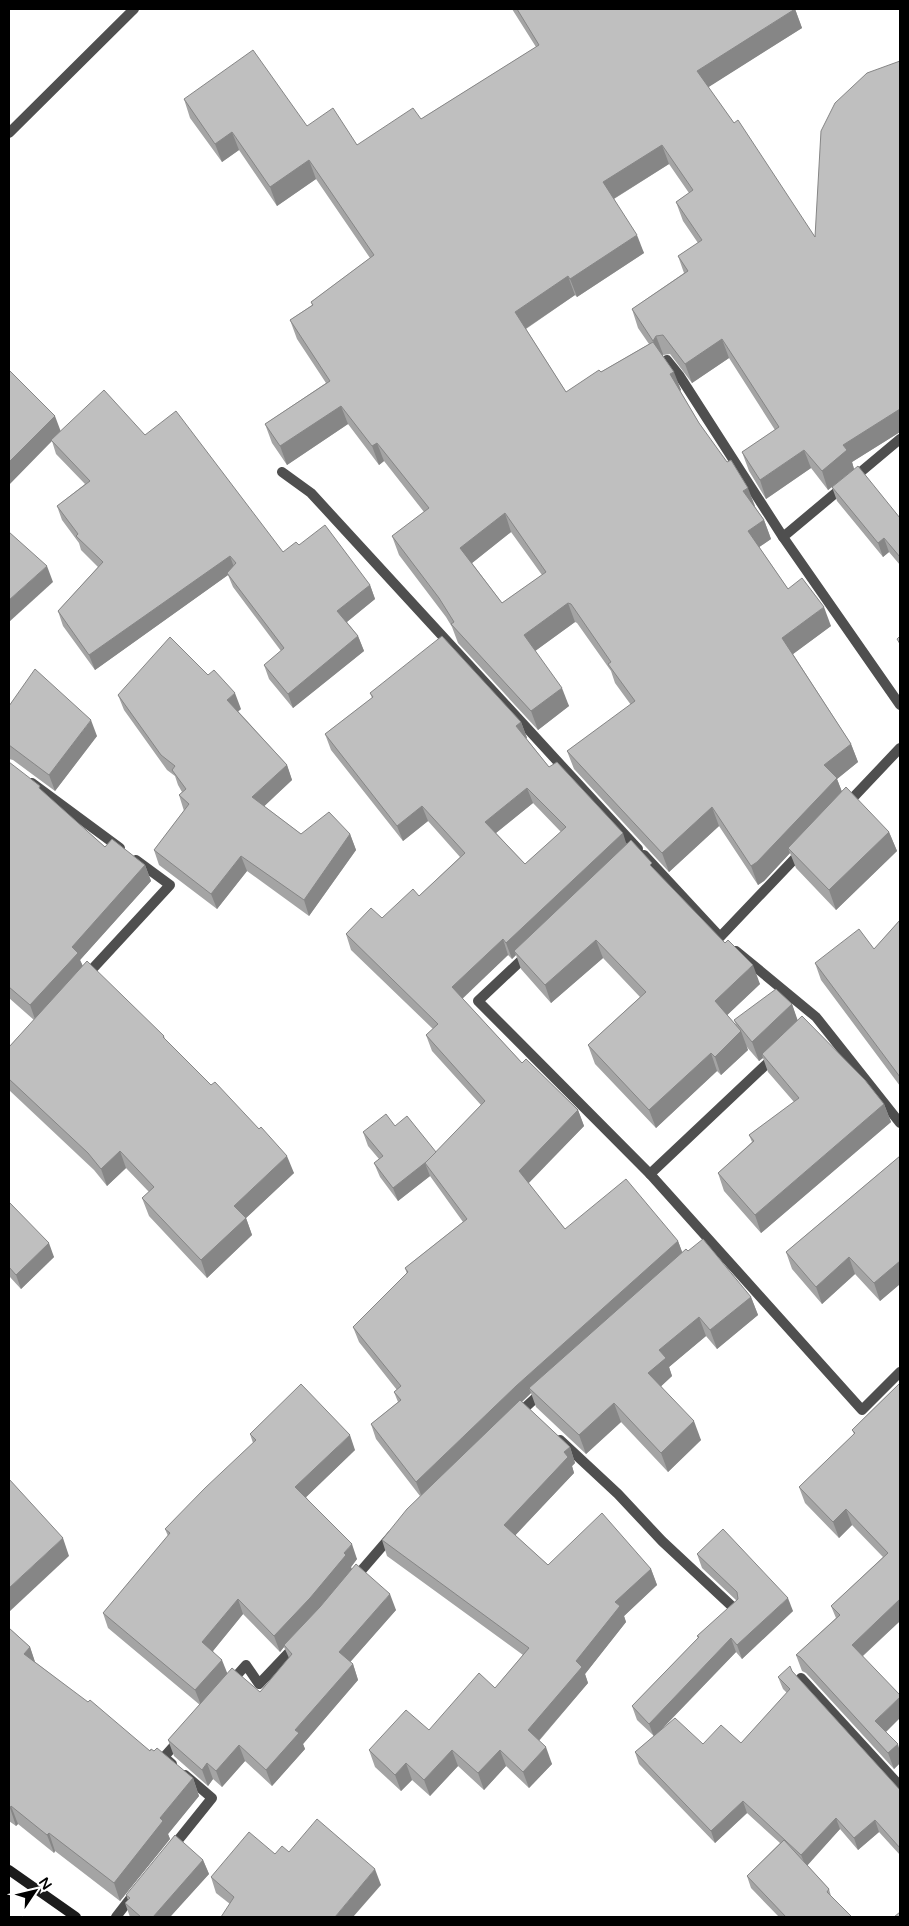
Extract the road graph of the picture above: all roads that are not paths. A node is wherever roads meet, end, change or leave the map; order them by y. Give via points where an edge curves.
1 (134, 9) edge
2 (9, 133) edge
3 (667, 360) edge
4 (900, 439) edge
5 (282, 472) dead end
6 (783, 537) junction
7 (900, 705) edge
8 (900, 748) edge
9 (24, 777) edge
10 (840, 811) edge
11 (807, 846) edge
12 (720, 937) junction
13 (535, 947) edge
14 (76, 988) edge
15 (780, 1051) edge
16 (900, 1124) edge
17 (650, 1174) junction
18 (900, 1372) edge
19 (548, 1387) edge
20 (512, 1420) edge
21 (554, 1434) edge
22 (399, 1528) edge
23 (347, 1588) edge
24 (737, 1611) edge
25 (303, 1638) edge
26 (801, 1678) edge
27 (221, 1693) edge
28 (189, 1729) edge
29 (900, 1786) edge
30 (164, 1858) edge
31 (9, 1870) edge
32 (140, 1887) edge
33 (76, 1917) edge
34 (116, 1917) edge

1 - 2 street
3 - 6 street
4 - 6 street
5 - 12 street via 311,493 635,852
6 - 7 street
8 - 10 street
9 - 14 street via 170,885
11 - 12 street
12 - 16 street via 812,1020
13 - 17 street via 478,1001
15 - 17 street
17 - 18 street via 708,1246 862,1410
19 - 20 street via 529,1410
21 - 24 street
22 - 23 street
25 - 27 street via 259,1684 246,1664
26 - 29 street
28 - 30 street via 164,1757 212,1798
31 - 33 street
32 - 34 street

